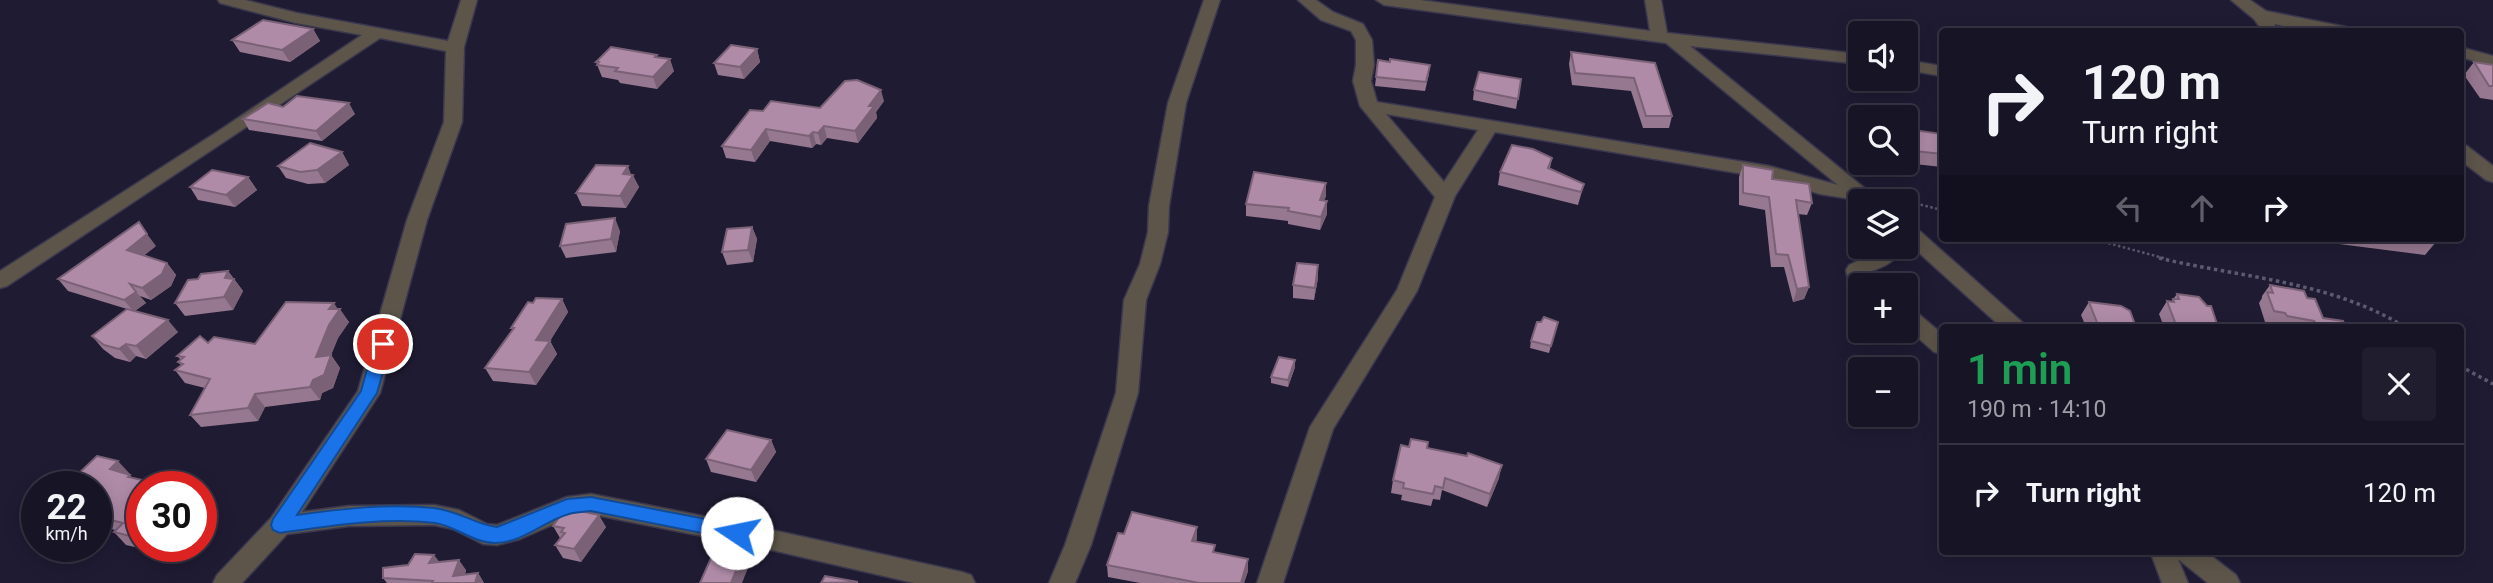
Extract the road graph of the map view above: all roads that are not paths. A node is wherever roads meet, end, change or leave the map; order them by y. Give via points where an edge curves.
1 (226, 0) edge
2 (469, 0) edge
3 (1212, 0) edge
4 (1307, 0) edge
5 (1384, 0) edge
6 (1653, 0) edge
7 (2239, 0) edge
8 (1447, 4) edge
9 (2260, 15) junction
10 (2269, 28) edge
11 (2319, 28) edge
12 (375, 34) junction
13 (1664, 36) junction
14 (455, 47) junction
15 (2464, 53) edge
16 (1848, 58) edge
17 (2493, 61) edge
18 (1918, 67) edge
19 (1939, 70) edge
20 (1369, 106) junction
21 (1489, 127) junction
22 (2464, 149) edge
23 (2464, 152) edge
24 (2493, 153) edge
25 (2493, 176) edge
26 (1856, 189) edge
27 (1848, 194) edge
28 (1445, 196) junction
29 (1918, 241) edge
30 (1880, 259) edge
31 (1856, 273) edge
32 (0, 281) edge
33 (2011, 324) edge
34 (1918, 325) edge
35 (1939, 343) edge
36 (280, 525) junction
37 (2164, 555) edge
38 (2191, 555) edge
39 (226, 583) edge
40 (962, 583) edge
41 (1062, 583) edge
42 (1270, 583) edge
43 (2175, 583) edge
44 (2227, 583) edge

1 - 12 street
2 - 14 street
3 - 41 street via 1177,103 1158,232 1135,300 1127,393
4 - 20 street via 1361,34 1362,81
5 - 8 street
6 - 13 street
7 - 9 street
8 - 13 street
9 - 10 street
9 - 11 street
12 - 14 street
12 - 32 street
13 - 16 street
13 - 26 street
14 - 36 street via 453,122 417,220 369,393
15 - 17 street
18 - 19 street
20 - 21 street
20 - 28 street
21 - 27 street via 1778,174
21 - 28 street
22 - 24 street
23 - 25 street
28 - 42 street via 1407,291 1322,427
29 - 33 street
30 - 31 street
34 - 35 street
36 - 39 street
36 - 40 street via 349,516 433,515 497,535 567,506 591,504
37 - 43 street
38 - 44 street

